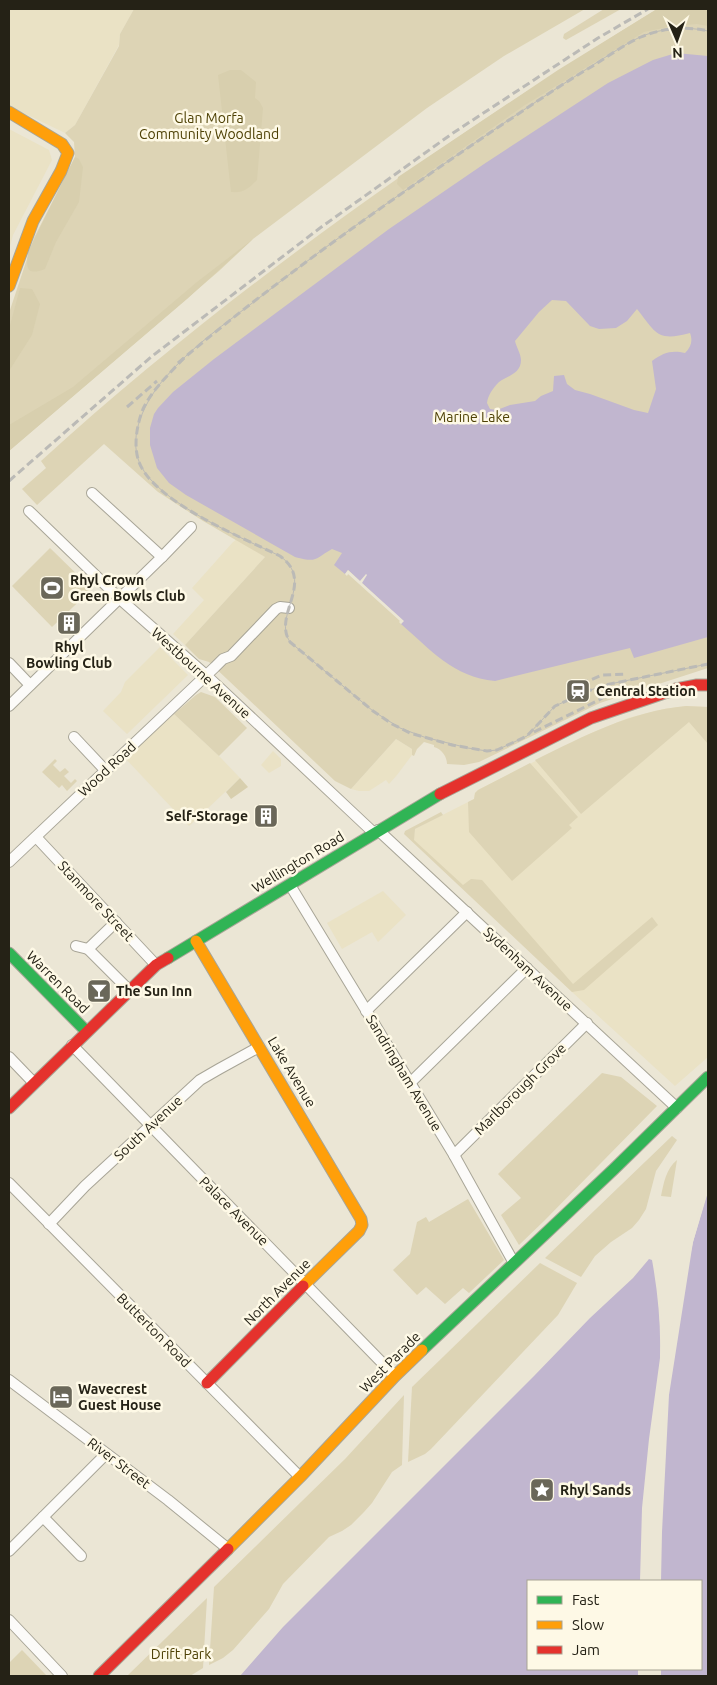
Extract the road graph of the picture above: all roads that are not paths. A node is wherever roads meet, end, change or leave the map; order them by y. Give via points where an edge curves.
1 (9, 112) edge
2 (9, 286) edge
3 (92, 493) dead end
4 (29, 512) dead end
5 (191, 527) dead end
6 (162, 557) junction
7 (120, 599) junction
8 (290, 608) dead end
9 (9, 663) edge
10 (207, 676) junction
11 (30, 685) junction
12 (708, 686) edge
13 (708, 696) edge
14 (643, 701) junction
15 (9, 706) edge
16 (74, 737) dead end
17 (105, 770) junction
18 (376, 831) junction
19 (36, 837) junction
20 (9, 862) edge
21 (290, 885) junction
22 (467, 912) junction
23 (116, 922) junction
24 (196, 941) junction
25 (76, 946) dead end
26 (88, 949) junction
27 (9, 953) edge
28 (156, 964) junction
29 (527, 968) junction
30 (129, 990) junction
31 (366, 1011) junction
32 (587, 1023) junction
33 (86, 1031) junction
34 (72, 1045) junction
35 (259, 1047) junction
36 (9, 1057) edge
37 (708, 1077) edge
38 (33, 1082) junction
39 (410, 1083) junction
40 (9, 1108) edge
41 (677, 1108) junction
42 (150, 1127) junction
43 (454, 1155) junction
44 (9, 1183) edge
45 (361, 1219) joint
46 (49, 1224) junction
47 (514, 1263) junction
48 (306, 1283) junction
49 (396, 1376) junction
50 (9, 1380) edge
51 (207, 1383) junction
52 (106, 1454) junction
53 (300, 1477) junction
54 (43, 1517) junction
55 (227, 1548) junction
56 (9, 1551) edge
57 (81, 1556) dead end
58 (9, 1620) edge
59 (62, 1676) edge
60 (99, 1676) edge

1 - 2 main road via 62,144 68,153 21,248
3 - 6 street
4 - 7 street, Westbourne Avenue
5 - 6 street
6 - 7 street
7 - 10 street, Westbourne Avenue
7 - 11 street
8 - 10 street, Wood Road via 276,609
9 - 11 street
10 - 17 street, Wood Road
10 - 18 street, Westbourne Avenue
11 - 15 street
12 - 14 main road, Wellington Road via 676,689
13 - 14 main road, Wellington Road
14 - 18 main road, Wellington Road via 591,718 452,788
16 - 17 street
17 - 19 street, Wood Road
18 - 21 main road, Wellington Road
18 - 22 street, Sydenham Avenue
19 - 20 street, Wood Road
19 - 23 street, Stanmore Street
21 - 24 main road, Wellington Road
21 - 31 street, Sandringham Avenue
22 - 29 street, Sydenham Avenue
22 - 31 street
23 - 26 street
23 - 28 street, Stanmore Street
24 - 28 main road, Wellington Road
24 - 35 main road, Lake Avenue
25 - 26 street
26 - 30 street
27 - 33 main road, Warren Road
28 - 30 main road, Wellington Road
29 - 32 street, Sydenham Avenue
29 - 39 street
30 - 33 main road, Wellington Road
31 - 39 street, Sandringham Avenue
32 - 41 street, Sydenham Avenue
32 - 43 street, Marlborough Grove
33 - 34 main road, Wellington Road
34 - 38 main road, Wellington Road
34 - 42 street, Palace Avenue
35 - 42 street, South Avenue via 200,1080
35 - 45 main road, Lake Avenue
36 - 38 street
37 - 41 main road, West Parade
38 - 40 main road, Wellington Road
39 - 43 street, Sandringham Avenue
41 - 47 main road, West Parade
42 - 46 street, South Avenue
42 - 48 street, Palace Avenue
43 - 47 street, Sandringham Avenue
44 - 46 street, Butterton Road
45 - 48 main road, North Avenue via 359,1231
46 - 51 street, Butterton Road
47 - 49 main road, West Parade
48 - 49 street, Palace Avenue
48 - 51 main road, North Avenue
49 - 53 main road, West Parade
50 - 52 street, River Street
51 - 53 street, Butterton Road
52 - 54 street
52 - 55 street, River Street
53 - 55 main road, West Parade
54 - 56 street
54 - 57 street
55 - 60 main road, West Parade
58 - 59 street

